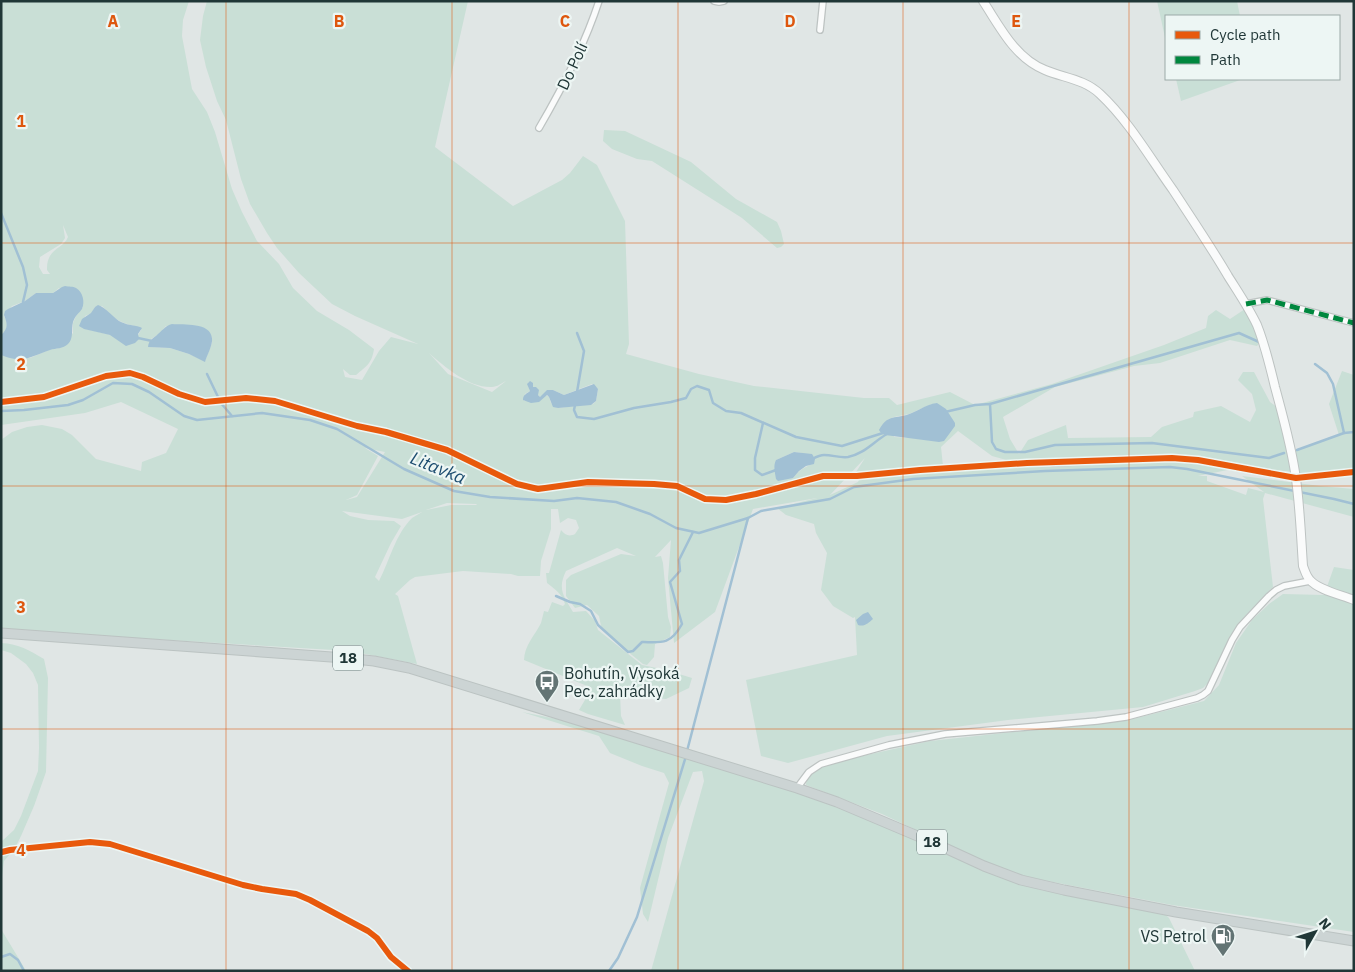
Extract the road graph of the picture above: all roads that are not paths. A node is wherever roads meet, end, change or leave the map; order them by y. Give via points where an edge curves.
1 (599, 1) edge
2 (714, 1) edge
3 (724, 1) edge
4 (823, 1) edge
5 (983, 1) edge
6 (820, 30) dead end
7 (539, 128) dead end
8 (1246, 304) junction
9 (1354, 322) edge
10 (1053, 463) dead end
11 (1297, 481) junction
12 (1310, 581) junction
13 (1354, 600) edge
14 (1, 633) edge
15 (797, 788) junction
16 (1354, 941) edge

1 - 7 street, Do Polí via 562,89
2 - 3 street
4 - 6 street
5 - 8 street via 1021,56 1045,70 1090,86 1116,111 1200,230
8 - 9 street via 1267,300
8 - 11 street via 1264,342
10 - 11 street via 1172,458 1198,460
11 - 12 street via 1303,566
12 - 13 street
12 - 15 street via 1284,586 1269,596 1240,627 1208,691 1197,698 1126,717 945,734 889,745 821,764 809,772
14 - 15 main road, 18 via 374,661 409,668
15 - 16 main road, 18 via 845,805 1021,880 1176,912

